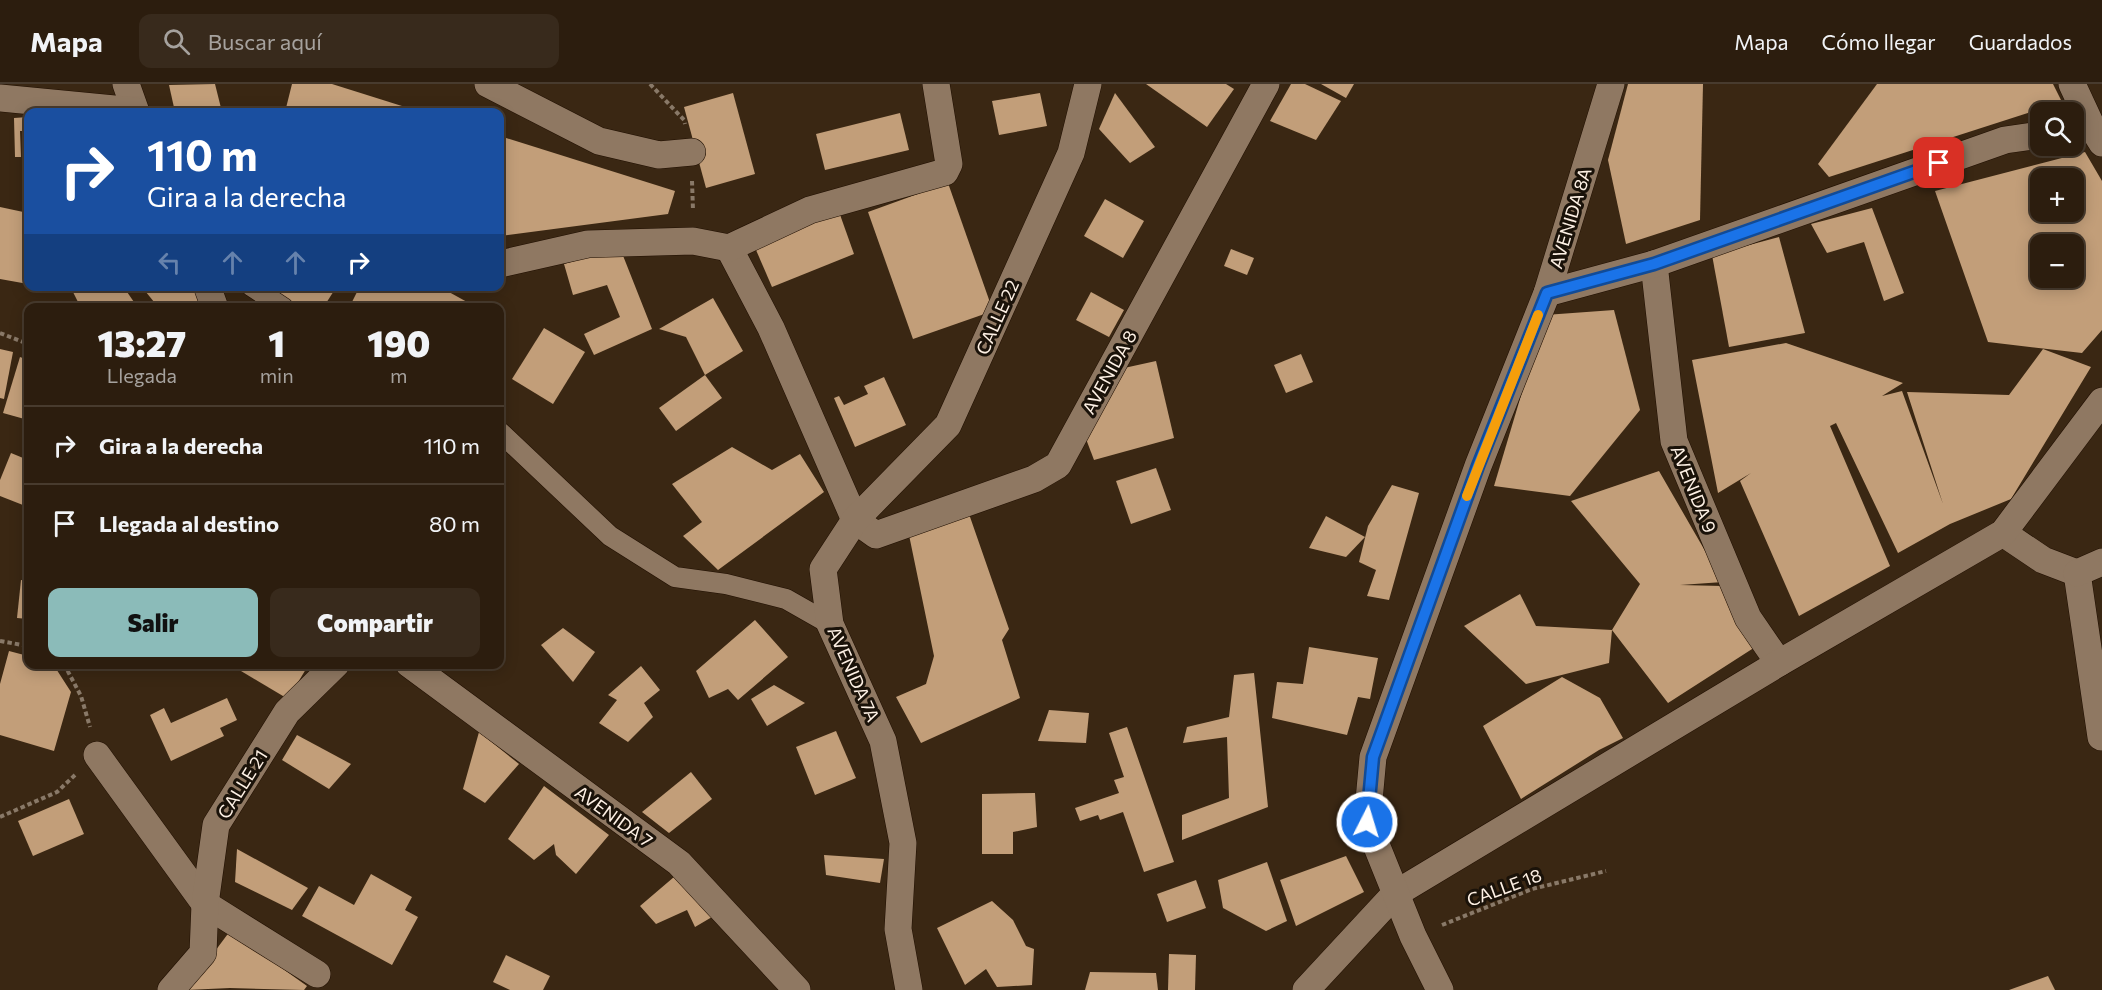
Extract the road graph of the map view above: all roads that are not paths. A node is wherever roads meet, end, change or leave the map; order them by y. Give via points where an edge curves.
1 (126, 84) edge
2 (488, 84) edge
3 (936, 84) edge
4 (1088, 84) edge
5 (1266, 84) edge
6 (1611, 84) edge
7 (2072, 84) edge
8 (0, 98) edge
9 (97, 108) edge
10 (135, 108) edge
11 (2092, 131) edge
12 (2030, 136) edge
13 (692, 152) dead end
14 (729, 248) junction
15 (504, 263) edge
16 (1654, 264) junction
17 (258, 291) edge
18 (1547, 293) junction
19 (276, 303) edge
20 (2102, 401) edge
21 (504, 436) edge
22 (855, 520) junction
23 (2003, 533) junction
24 (2102, 562) edge
25 (2077, 573) junction
26 (830, 624) junction
27 (1779, 663) junction
28 (331, 669) edge
29 (416, 669) edge
30 (2101, 737) edge
31 (97, 755) road end
32 (1395, 894) junction
33 (205, 904) junction
34 (317, 974) dead end
35 (171, 990) edge
36 (797, 990) edge
37 (909, 990) edge
38 (1306, 990) edge
39 (1440, 990) edge

1 - 10 street
2 - 13 street via 599,141 659,155
3 - 14 street via 949,164 945,172 810,210
4 - 22 street, CALLE 22 via 1071,153 948,425
5 - 22 street, AVENIDA 8 via 1058,465 1034,479 876,535
6 - 18 street, AVENIDA 8A
7 - 11 street
8 - 9 street
12 - 16 street via 2005,140
14 - 15 street via 693,241 588,244
14 - 22 street via 771,328
16 - 18 street
16 - 27 street, AVENIDA 9 via 1674,441 1748,618
17 - 19 street
18 - 32 street, AVENIDA 8A via 1478,466 1373,757 1367,822
20 - 23 street
21 - 26 street via 610,536 675,577 726,584 786,599
22 - 26 street, AVENIDA 7A via 823,569
23 - 25 street via 2043,560
23 - 27 street
24 - 25 street
25 - 30 street
26 - 37 street, AVENIDA 7A via 884,741 903,843 898,929
27 - 32 street
28 - 33 street, CALLE 21 via 287,712 216,825
29 - 36 street, AVENIDA 7 via 679,863
31 - 33 street
32 - 38 street
32 - 39 street
33 - 34 street
33 - 35 street, CALLE 21 via 203,953

